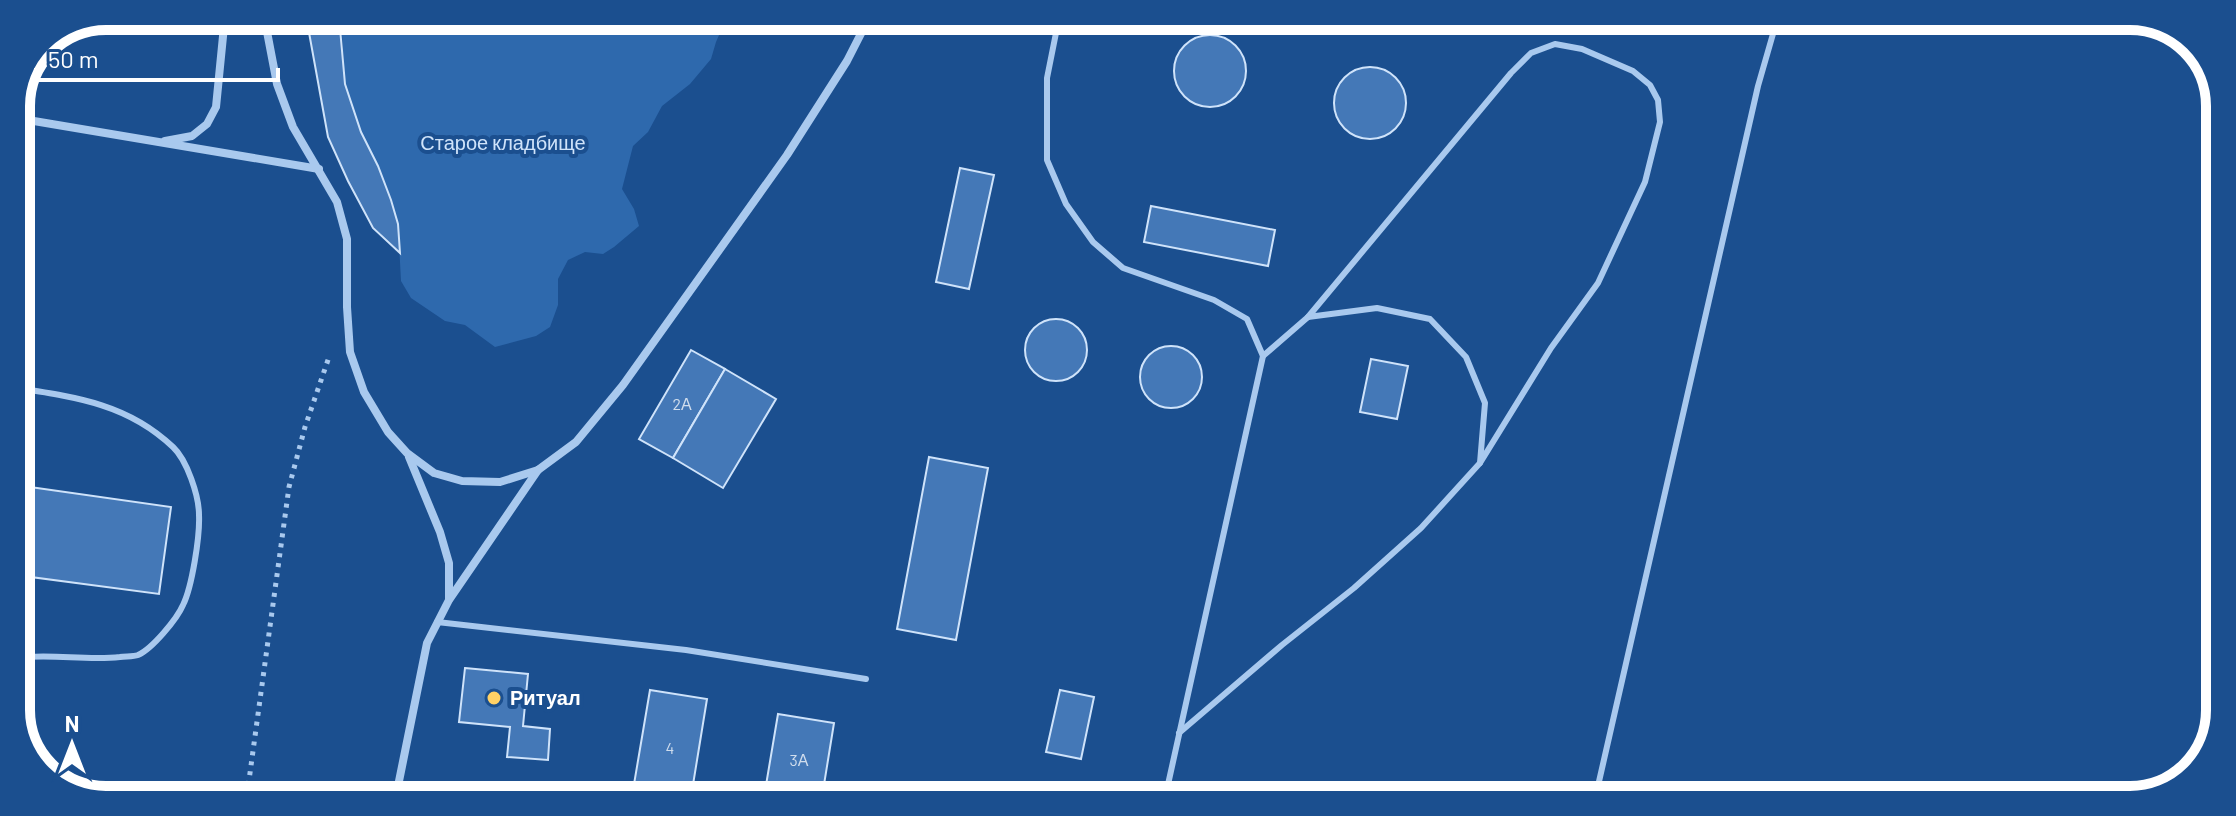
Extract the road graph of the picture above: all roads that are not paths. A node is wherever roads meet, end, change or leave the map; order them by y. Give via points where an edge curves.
1 (224, 30) edge
2 (267, 30) edge
3 (863, 30) edge
4 (1057, 30) edge
5 (1774, 30) edge
6 (30, 120) edge
7 (160, 142) junction
8 (319, 169) junction
9 (1308, 317) junction
10 (1263, 356) junction
11 (30, 391) edge
12 (407, 453) junction
13 (1480, 463) junction
14 (538, 470) junction
15 (449, 600) junction
16 (437, 622) junction
17 (30, 656) edge
18 (866, 679) dead end
19 (1179, 733) junction
20 (398, 786) edge
21 (1168, 786) edge
22 (1598, 786) edge

1 - 7 street via 216,107 207,124 192,136
2 - 8 street via 277,84 293,127
3 - 14 street via 787,155 623,385 576,442
4 - 10 lane via 1047,78 1047,160 1066,204 1093,242 1123,268 1214,300 1247,319
5 - 22 lane
6 - 7 street
7 - 8 street
8 - 12 street via 337,202 347,239 350,352 364,392
9 - 10 lane
9 - 13 lane via 1377,308 1430,319 1466,357 1485,403
9 - 13 lane via 1531,53 1555,44 1582,49 1633,71 1650,85 1660,122 1645,182 1598,283
10 - 19 lane
11 - 17 lane via 115,409 148,425 177,450 191,477 199,514 183,606 159,639 138,655
12 - 14 street via 434,473 462,481 500,482
12 - 15 street via 449,563
13 - 19 lane via 1421,528
14 - 15 street
15 - 16 street
16 - 18 lane via 686,650
16 - 20 street via 427,643
19 - 21 lane

